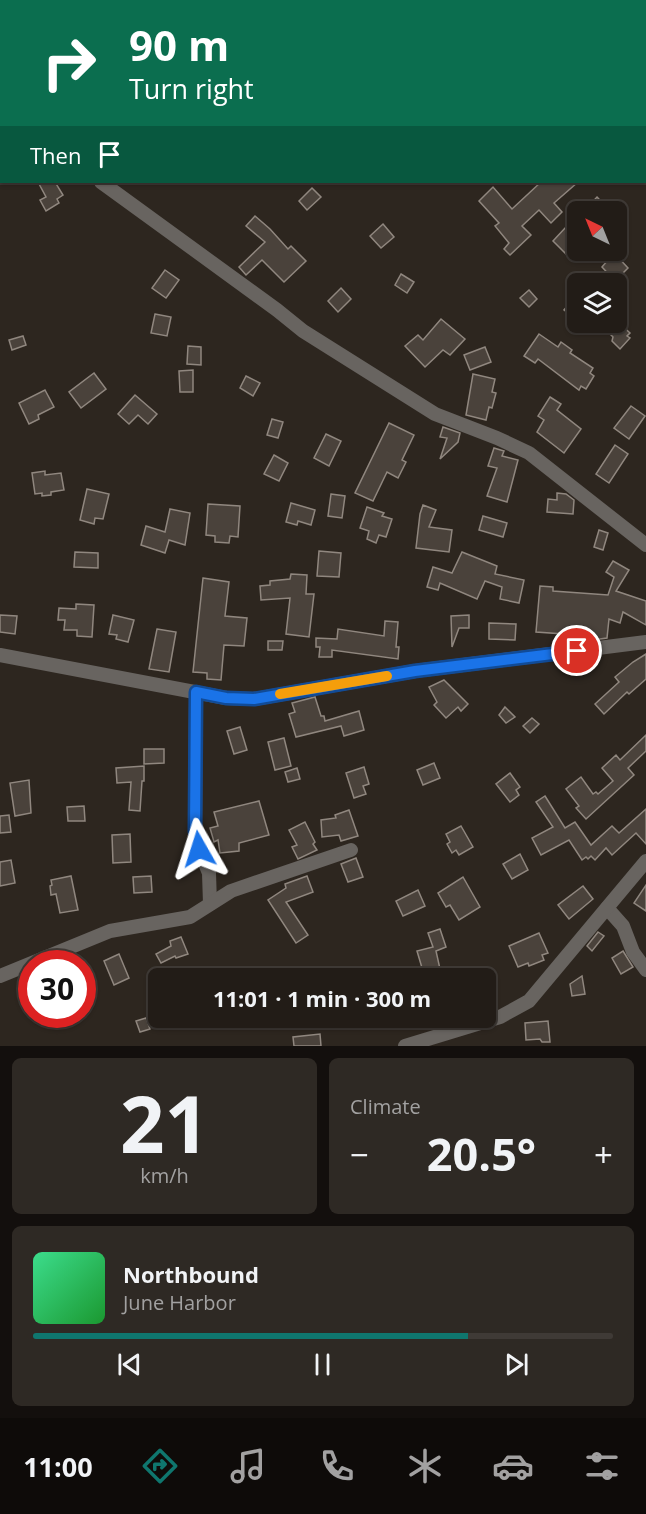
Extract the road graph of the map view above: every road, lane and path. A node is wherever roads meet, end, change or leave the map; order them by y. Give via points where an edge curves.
1 (102, 183) edge
2 (646, 545) edge
3 (646, 642) edge
4 (0, 655) edge
5 (196, 692) junction
6 (351, 850) dead end
7 (646, 861) edge
8 (210, 904) junction
9 (607, 908) junction
10 (646, 970) edge
11 (0, 976) edge
12 (405, 1046) edge

1 - 2 street via 303,332 435,414 529,453
3 - 5 street via 415,671 254,699
4 - 5 street
5 - 8 street via 195,831 209,873
6 - 8 street via 231,891
7 - 9 street
8 - 11 street via 190,917 110,931
9 - 10 street via 623,926 633,952
9 - 12 street via 529,1001 500,1017

